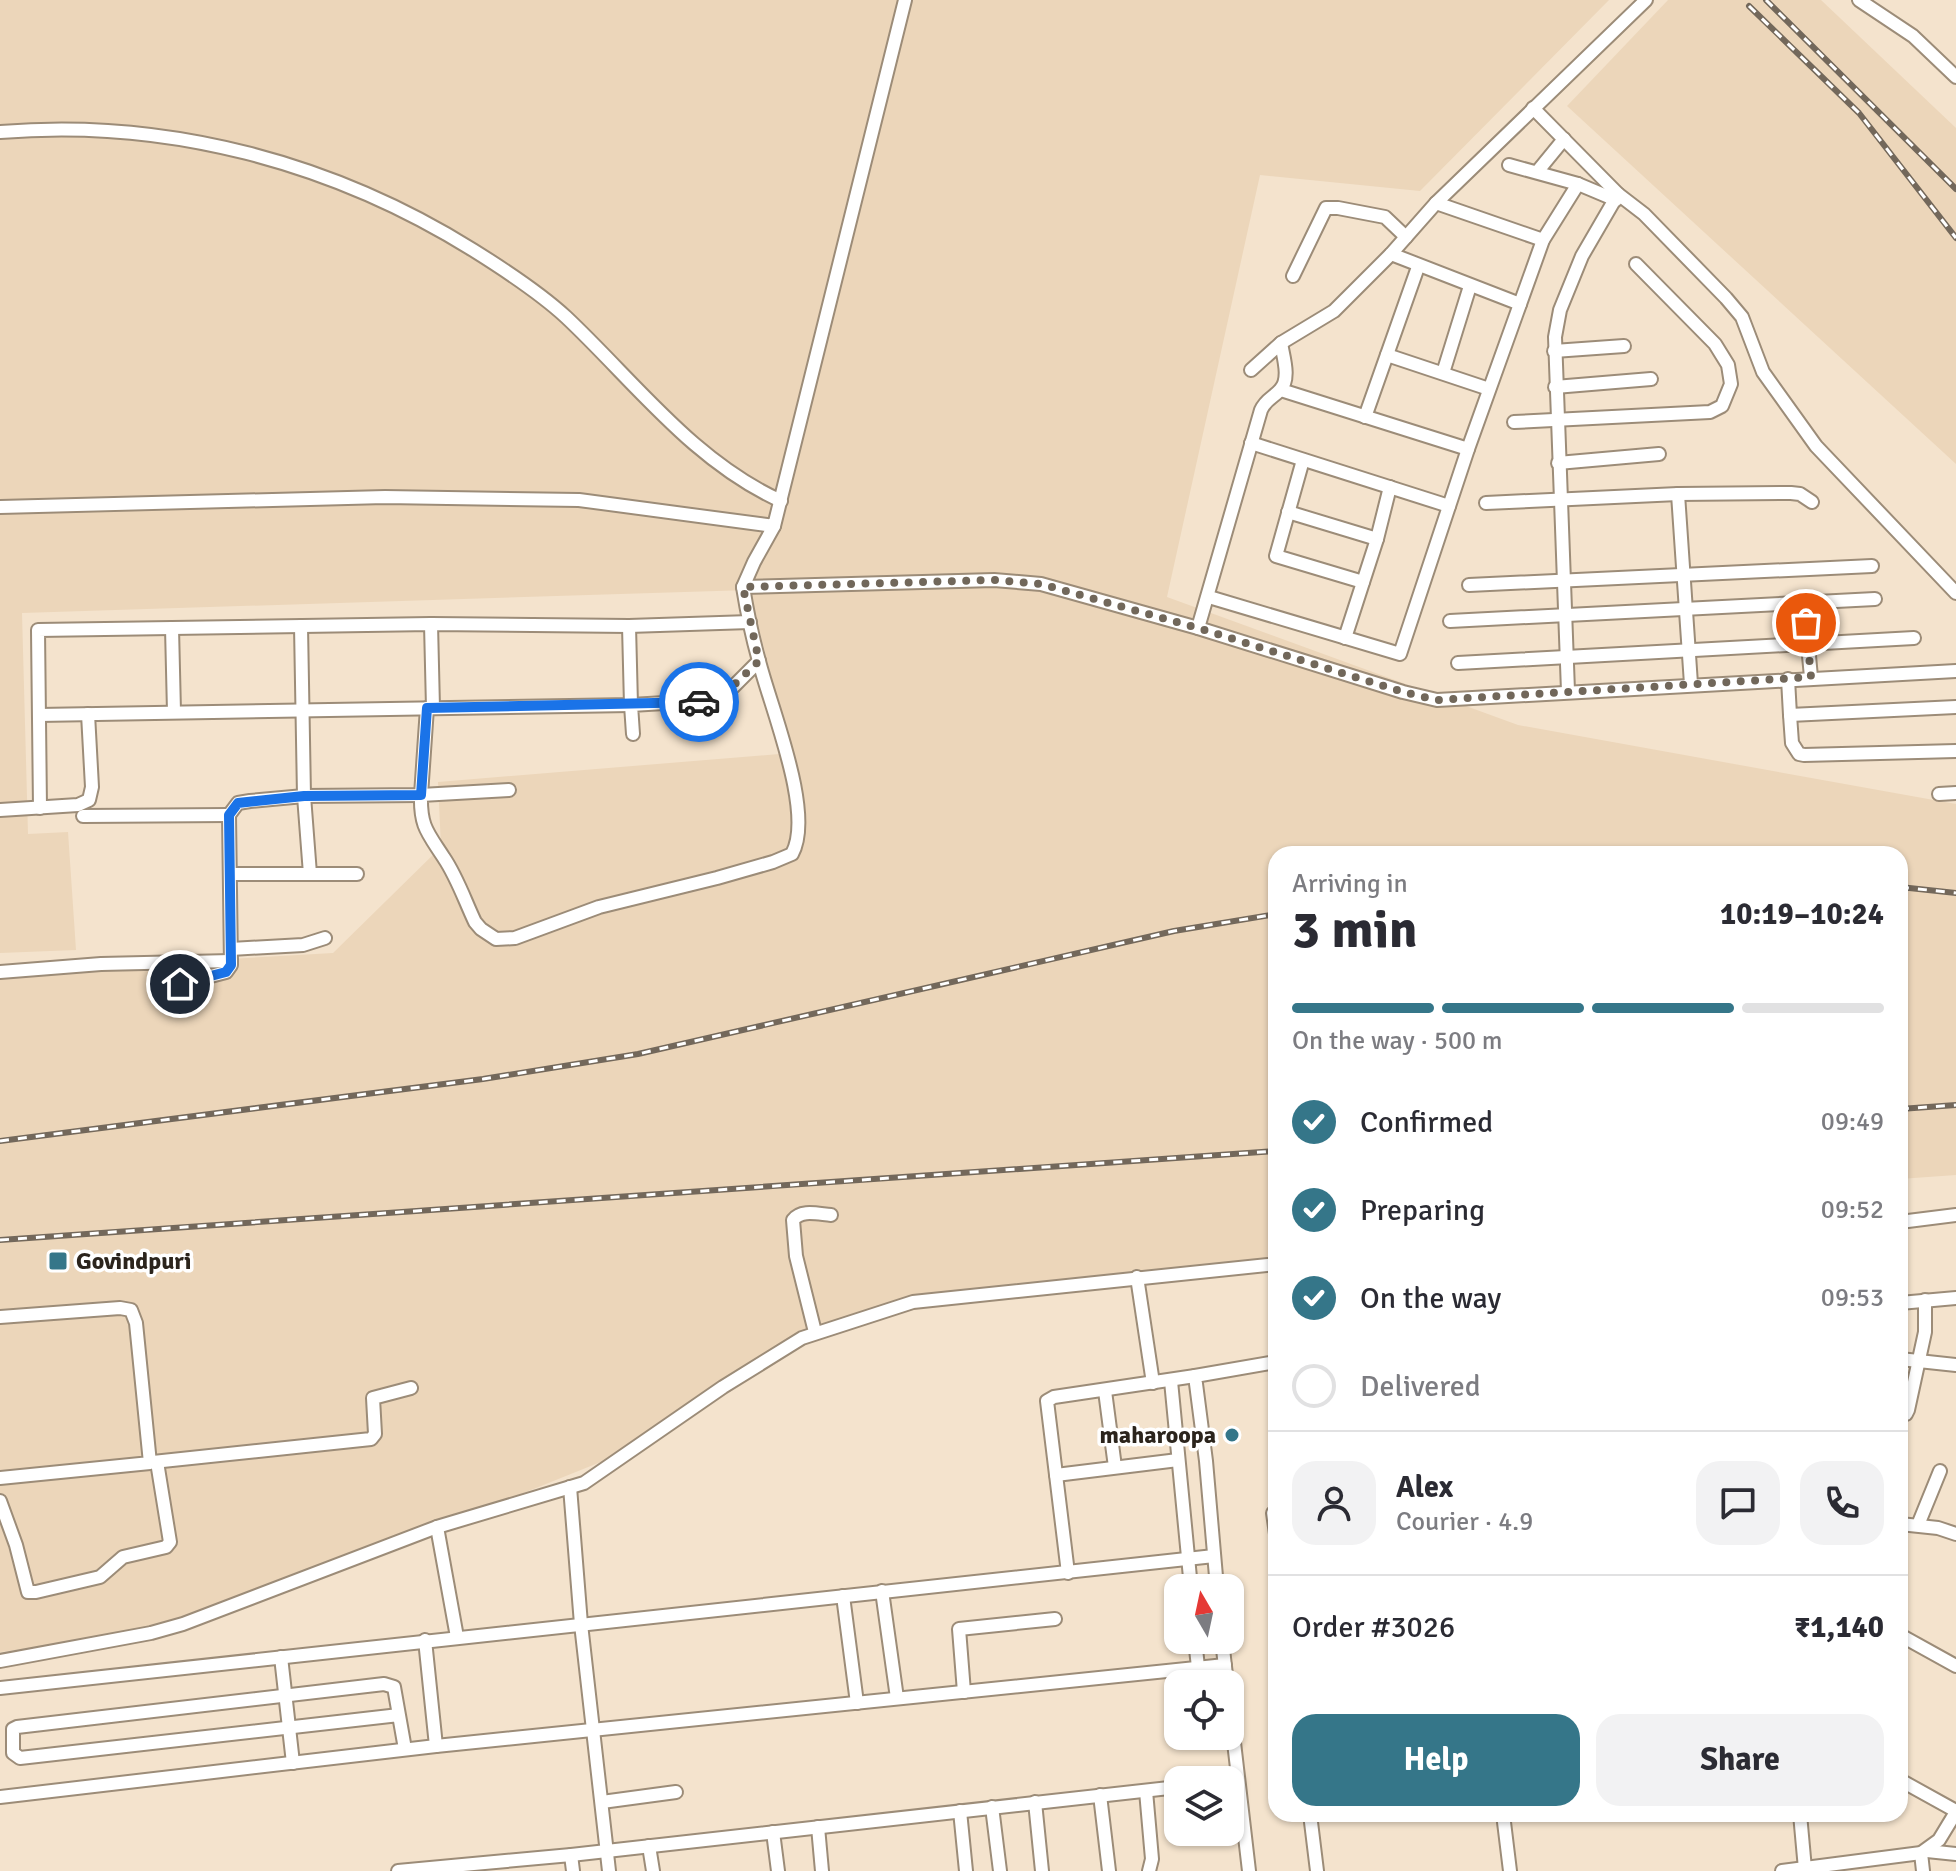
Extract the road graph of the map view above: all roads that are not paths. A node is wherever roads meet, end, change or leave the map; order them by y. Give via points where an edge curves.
1 (905, 0) edge
2 (1646, 0) edge
3 (1859, 0) edge
4 (1956, 77) edge
5 (1533, 108) junction
6 (0, 132) edge
7 (1564, 139) junction
8 (1509, 165) dead end
9 (1537, 172) junction
10 (1578, 184) junction
11 (1617, 197) junction
12 (1436, 203) junction
13 (1406, 237) junction
14 (1543, 240) junction
15 (1391, 254) junction
16 (1636, 264) dead end
17 (1418, 267) junction
18 (1293, 276) dead end
19 (1470, 286) junction
20 (1520, 304) junction
21 (1281, 343) junction
22 (1624, 346) dead end
23 (1554, 351) junction
24 (1387, 355) junction
25 (1251, 370) dead end
26 (1443, 373) junction
27 (1651, 379) dead end
28 (1555, 387) junction
29 (1489, 389) junction
30 (1281, 390) junction
31 (1365, 417) junction
32 (1557, 420) junction
33 (1514, 422) dead end
34 (1251, 443) junction
35 (1468, 449) junction
36 (1659, 454) dead end
37 (1303, 460) junction
38 (1558, 463) junction
39 (1390, 487) junction
40 (1678, 494) junction
41 (1560, 500) junction
42 (781, 501) junction
43 (1812, 502) dead end
44 (1486, 503) dead end
45 (1449, 506) junction
46 (0, 507) edge
47 (1288, 512) junction
48 (774, 526) junction
49 (1377, 539) junction
50 (1872, 566) dead end
51 (1683, 575) junction
52 (1563, 580) junction
53 (1363, 582) junction
54 (1469, 585) dead end
55 (743, 587) junction
56 (1956, 593) edge
57 (1209, 597) junction
58 (1875, 599) dead end
59 (1804, 603) junction
60 (1685, 609) junction
61 (1564, 615) junction
62 (1450, 621) dead end
63 (750, 622) junction
64 (431, 624) junction
65 (301, 626) junction
66 (629, 626) junction
67 (172, 628) junction
68 (1198, 628) junction
69 (1345, 638) junction
70 (1914, 638) dead end
71 (1808, 643) junction
72 (1688, 649) junction
73 (1566, 655) junction
74 (759, 661) junction
75 (1458, 663) dead end
76 (1956, 671) edge
77 (1811, 677) junction
78 (1788, 679) junction
79 (1691, 684) junction
80 (1568, 691) junction
81 (631, 705) junction
82 (1956, 707) edge
83 (430, 708) junction
84 (302, 710) junction
85 (174, 712) junction
86 (88, 714) junction
87 (39, 715) junction
88 (1790, 715) junction
89 (633, 734) dead end
90 (1956, 751) edge
91 (509, 790) dead end
92 (1956, 793) edge
93 (1939, 794) dead end
94 (421, 795) junction
95 (304, 796) junction
96 (40, 808) junction
97 (0, 810) edge
98 (229, 815) junction
99 (83, 816) dead end
100 (230, 874) junction
101 (310, 874) junction
102 (357, 874) dead end
103 (325, 938) dead end
104 (231, 955) junction
105 (0, 972) edge
106 (180, 984) dead end
107 (831, 1215) dead end
108 (1956, 1215) edge
109 (1908, 1221) edge
110 (1268, 1265) edge
111 (1137, 1277) junction
112 (1956, 1298) edge
113 (1925, 1300) junction
114 (1908, 1302) edge
115 (0, 1317) edge
116 (815, 1332) junction
117 (1908, 1360) edge
118 (1918, 1361) junction
119 (1268, 1363) edge
120 (1956, 1365) edge
121 (1195, 1376) junction
122 (1171, 1381) junction
123 (1153, 1383) junction
124 (411, 1388) dead end
125 (1105, 1391) junction
126 (1908, 1410) edge
127 (1178, 1460) junction
128 (154, 1462) junction
129 (1115, 1467) junction
130 (1940, 1471) dead end
131 (1056, 1475) junction
132 (0, 1478) edge
133 (570, 1487) junction
134 (0, 1501) edge
135 (1908, 1524) edge
136 (1918, 1525) junction
137 (437, 1527) junction
138 (1956, 1534) edge
139 (1214, 1556) junction
140 (1188, 1559) junction
141 (1068, 1573) junction
142 (1190, 1574) edge
143 (1216, 1574) edge
144 (882, 1591) junction
145 (843, 1596) junction
146 (1055, 1619) dead end
147 (581, 1624) junction
148 (457, 1637) junction
149 (1908, 1639) edge
150 (425, 1640) junction
151 (1197, 1654) edge
152 (1224, 1654) edge
153 (281, 1657) junction
154 (0, 1661) edge
155 (1225, 1665) junction
156 (1956, 1666) edge
157 (1198, 1667) junction
158 (1226, 1670) edge
159 (0, 1688) edge
160 (964, 1692) junction
161 (285, 1694) junction
162 (897, 1698) junction
163 (857, 1703) junction
164 (399, 1715) junction
165 (7, 1726) edge
166 (288, 1728) junction
167 (593, 1730) junction
168 (436, 1746) junction
169 (405, 1749) junction
170 (293, 1763) junction
171 (1908, 1785) edge
172 (1164, 1789) edge
173 (1146, 1791) junction
174 (676, 1792) dead end
175 (1100, 1795) junction
176 (0, 1797) edge
177 (602, 1802) junction
178 (1035, 1802) junction
179 (992, 1807) junction
180 (960, 1811) junction
181 (1956, 1812) edge
182 (1311, 1822) edge
183 (1504, 1822) edge
184 (1801, 1822) edge
185 (818, 1827) junction
186 (773, 1832) junction
187 (1244, 1841) edge
188 (649, 1846) junction
189 (608, 1851) junction
190 (1924, 1852) junction
191 (1956, 1854) edge
192 (571, 1855) junction
193 (532, 1864) edge
194 (498, 1866) edge
195 (1864, 1866) edge
196 (1805, 1869) edge
197 (398, 1871) edge
198 (573, 1871) edge
199 (609, 1871) edge
200 (653, 1871) edge
201 (778, 1871) edge
202 (822, 1871) edge
203 (966, 1871) edge
204 (1000, 1871) edge
205 (1042, 1871) edge
206 (1109, 1871) edge
207 (1149, 1871) edge
208 (1249, 1871) edge
209 (1317, 1871) edge
210 (1510, 1871) edge
211 (1782, 1871) edge
212 (1923, 1871) edge

1 - 42 street
2 - 5 street
3 - 4 street via 1913,36
5 - 7 street
5 - 12 street
6 - 42 street via 112,131 214,144 326,177 373,197 510,274 564,316 683,436 728,471
7 - 9 street
7 - 11 street
8 - 9 street
9 - 10 street
10 - 11 street
10 - 14 street
11 - 23 street via 1577,267 1560,310
11 - 56 street via 1644,214 1726,298 1742,317 1763,372 1816,446
12 - 13 street
12 - 14 street
13 - 15 street
13 - 18 street via 1385,217 1326,208
14 - 20 street
15 - 17 street
15 - 21 street via 1334,311
16 - 32 street via 1723,354 1731,384 1722,406 1710,412
17 - 19 street
17 - 24 street
19 - 20 street
19 - 26 street
20 - 29 street
21 - 25 street
21 - 30 street
22 - 23 street
23 - 28 street
24 - 26 street
24 - 31 street
26 - 29 street
27 - 28 street
28 - 32 street
29 - 35 street
30 - 31 street
30 - 34 street via 1265,401
31 - 35 street
32 - 33 street
32 - 38 street
34 - 37 street
34 - 57 street
35 - 45 street
36 - 38 street
37 - 39 street
37 - 47 street
38 - 41 street
39 - 45 street
39 - 49 street
40 - 41 street
40 - 43 street via 1791,493
40 - 51 street
41 - 44 street
41 - 52 street
42 - 48 street
45 - 69 street via 1400,654
46 - 48 street via 385,497 564,500
47 - 49 street
47 - 53 street via 1276,556
48 - 55 street
49 - 53 street
50 - 51 street
51 - 52 street
51 - 60 street
52 - 54 street
52 - 61 street
53 - 69 street
55 - 63 street
55 - 68 street via 1023,581
57 - 68 street
57 - 69 street
58 - 59 street
59 - 60 street
59 - 71 street
60 - 61 street
60 - 72 street
61 - 62 street
61 - 73 street
63 - 66 street
63 - 74 street
64 - 65 street
64 - 66 street
64 - 83 street
65 - 67 street
65 - 84 street
66 - 81 street
67 - 85 street
67 - 87 street via 38,630
68 - 80 street via 1428,699
70 - 71 street
71 - 72 street
71 - 77 street
72 - 73 street
72 - 79 street
73 - 75 street
73 - 80 street
74 - 81 street via 715,700
74 - 94 street via 796,801 795,849 784,859 607,905 515,938 496,939 475,922 426,833
76 - 77 street
77 - 78 street
78 - 79 street
78 - 88 street
79 - 80 street
81 - 83 street
81 - 89 street
82 - 88 street
83 - 84 street
83 - 94 street
84 - 85 street
84 - 95 street
85 - 86 street
86 - 87 street
86 - 96 street via 89,800
87 - 96 street
88 - 90 street via 1792,743 1799,754
91 - 94 street
92 - 93 street
94 - 95 street
95 - 98 street via 238,803
95 - 101 street
96 - 97 street
98 - 99 street
98 - 100 street
100 - 101 street
100 - 104 street
101 - 102 street
103 - 104 street
104 - 105 street
104 - 106 street via 226,972
107 - 116 street via 804,1213 793,1220
108 - 109 street
110 - 111 street
111 - 116 street via 913,1302
111 - 123 street
112 - 113 street
113 - 114 street
113 - 118 street
115 - 128 street via 131,1310
116 - 133 street via 723,1387 598,1477
117 - 118 street
118 - 120 street
118 - 126 street
119 - 121 street
121 - 122 street
121 - 139 street
122 - 123 street
122 - 127 street
123 - 125 street
124 - 128 street via 373,1398 371,1439
125 - 129 street
125 - 131 street via 1047,1401
127 - 129 street
127 - 140 street
128 - 132 street
128 - 134 street via 170,1542 123,1557 100,1577 28,1592
129 - 131 street
130 - 136 street
131 - 141 street
133 - 137 street
133 - 147 street
135 - 136 street
136 - 138 street
137 - 148 street
137 - 154 street via 183,1624
139 - 140 street
139 - 143 street
140 - 141 street
140 - 142 street
141 - 144 street
144 - 145 street
144 - 162 street
145 - 147 street
145 - 163 street
146 - 160 street via 959,1629
147 - 148 street
147 - 167 street
148 - 150 street
149 - 156 street
150 - 153 street
150 - 168 street
151 - 157 street
152 - 155 street
153 - 159 street
153 - 161 street
155 - 157 street
155 - 158 street
157 - 160 street
160 - 162 street
161 - 164 street via 388,1684 394,1687
161 - 165 street
161 - 166 street
162 - 163 street
163 - 167 street
164 - 166 street
164 - 169 street
165 - 166 street via 13,1753 20,1758
166 - 170 street
167 - 168 street
167 - 177 street
168 - 169 street
169 - 170 street
170 - 176 street
171 - 181 street
172 - 173 street
173 - 175 street
173 - 207 street
174 - 177 street
175 - 178 street
175 - 206 street
177 - 189 street
178 - 179 street
178 - 205 street
179 - 180 street
179 - 204 street
180 - 185 street
180 - 203 street
181 - 190 street via 1939,1840
182 - 209 street
183 - 210 street
184 - 196 street
185 - 186 street
185 - 202 street
186 - 188 street
186 - 201 street
187 - 208 street
188 - 189 street
188 - 200 street
189 - 192 street
189 - 199 street
190 - 191 street
190 - 195 street
190 - 212 street
192 - 193 street
192 - 198 street
193 - 194 street
194 - 197 street
195 - 196 street
196 - 211 street

